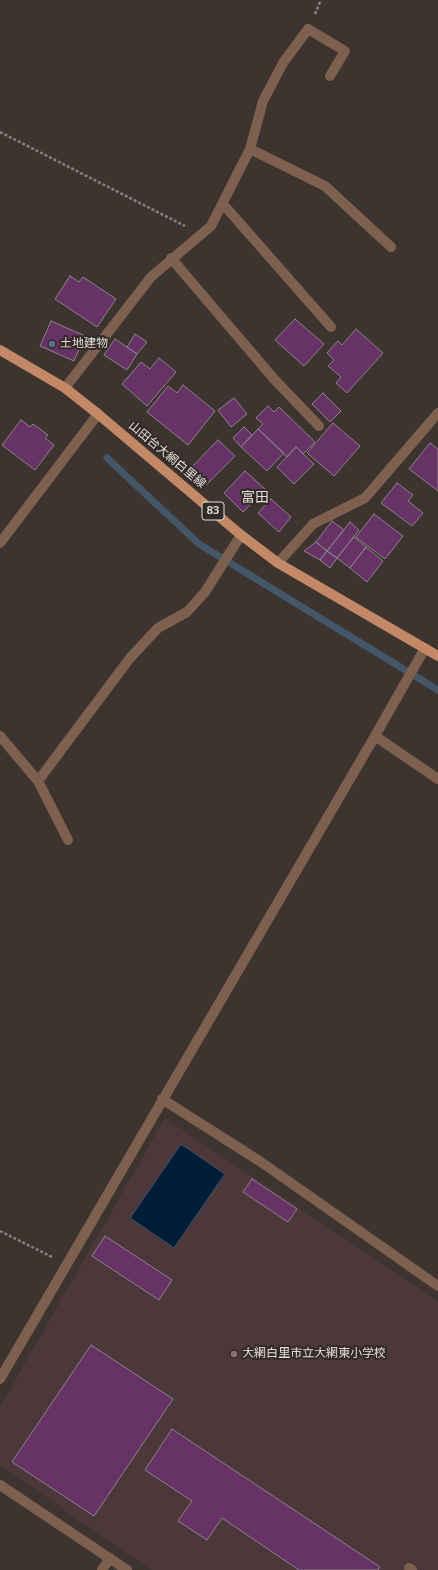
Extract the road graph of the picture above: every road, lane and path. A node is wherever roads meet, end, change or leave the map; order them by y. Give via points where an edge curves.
1 (330, 76) dead end
2 (0, 132) edge
3 (250, 148) junction
4 (223, 204) junction
5 (202, 235) junction
6 (391, 247) dead end
7 (171, 258) junction
8 (332, 327) dead end
9 (0, 350) edge
10 (65, 388) junction
11 (438, 412) edge
12 (98, 414) junction
13 (319, 426) dead end
14 (241, 535) junction
15 (0, 543) edge
16 (278, 564) junction
17 (425, 648) junction
18 (438, 656) edge
19 (0, 736) edge
20 (375, 736) junction
21 (438, 779) edge
22 (38, 781) junction
23 (68, 840) dead end
24 (162, 1099) junction
25 (0, 1231) edge
26 (67, 1265) junction
27 (438, 1286) edge
28 (0, 1379) edge
29 (0, 1484) edge
30 (110, 1558) junction
31 (102, 1570) edge
32 (126, 1570) edge

1 - 3 street via 345,51 308,29 283,63 263,101
2 - 5 path
3 - 4 street
3 - 6 street via 325,186
4 - 5 street via 211,226
4 - 8 street
5 - 7 street
7 - 10 street via 151,277
7 - 13 street via 274,379
9 - 10 main road, 山田台大網白里線 / 83
10 - 12 main road, 山田台大網白里線 / 83
11 - 16 street via 365,498 313,524
12 - 14 main road, 山田台大網白里線 / 83
12 - 15 street
14 - 16 main road, 山田台大網白里線 / 83
14 - 22 street via 204,592 187,612 158,628 130,658
16 - 17 main road, 山田台大網白里線 / 83
17 - 18 main road, 山田台大網白里線 / 83
17 - 20 street
19 - 22 street
20 - 21 street
20 - 24 street
22 - 23 street
24 - 26 street
24 - 27 street via 261,1162
25 - 26 path
26 - 28 street
29 - 30 street
30 - 31 street
30 - 32 street

